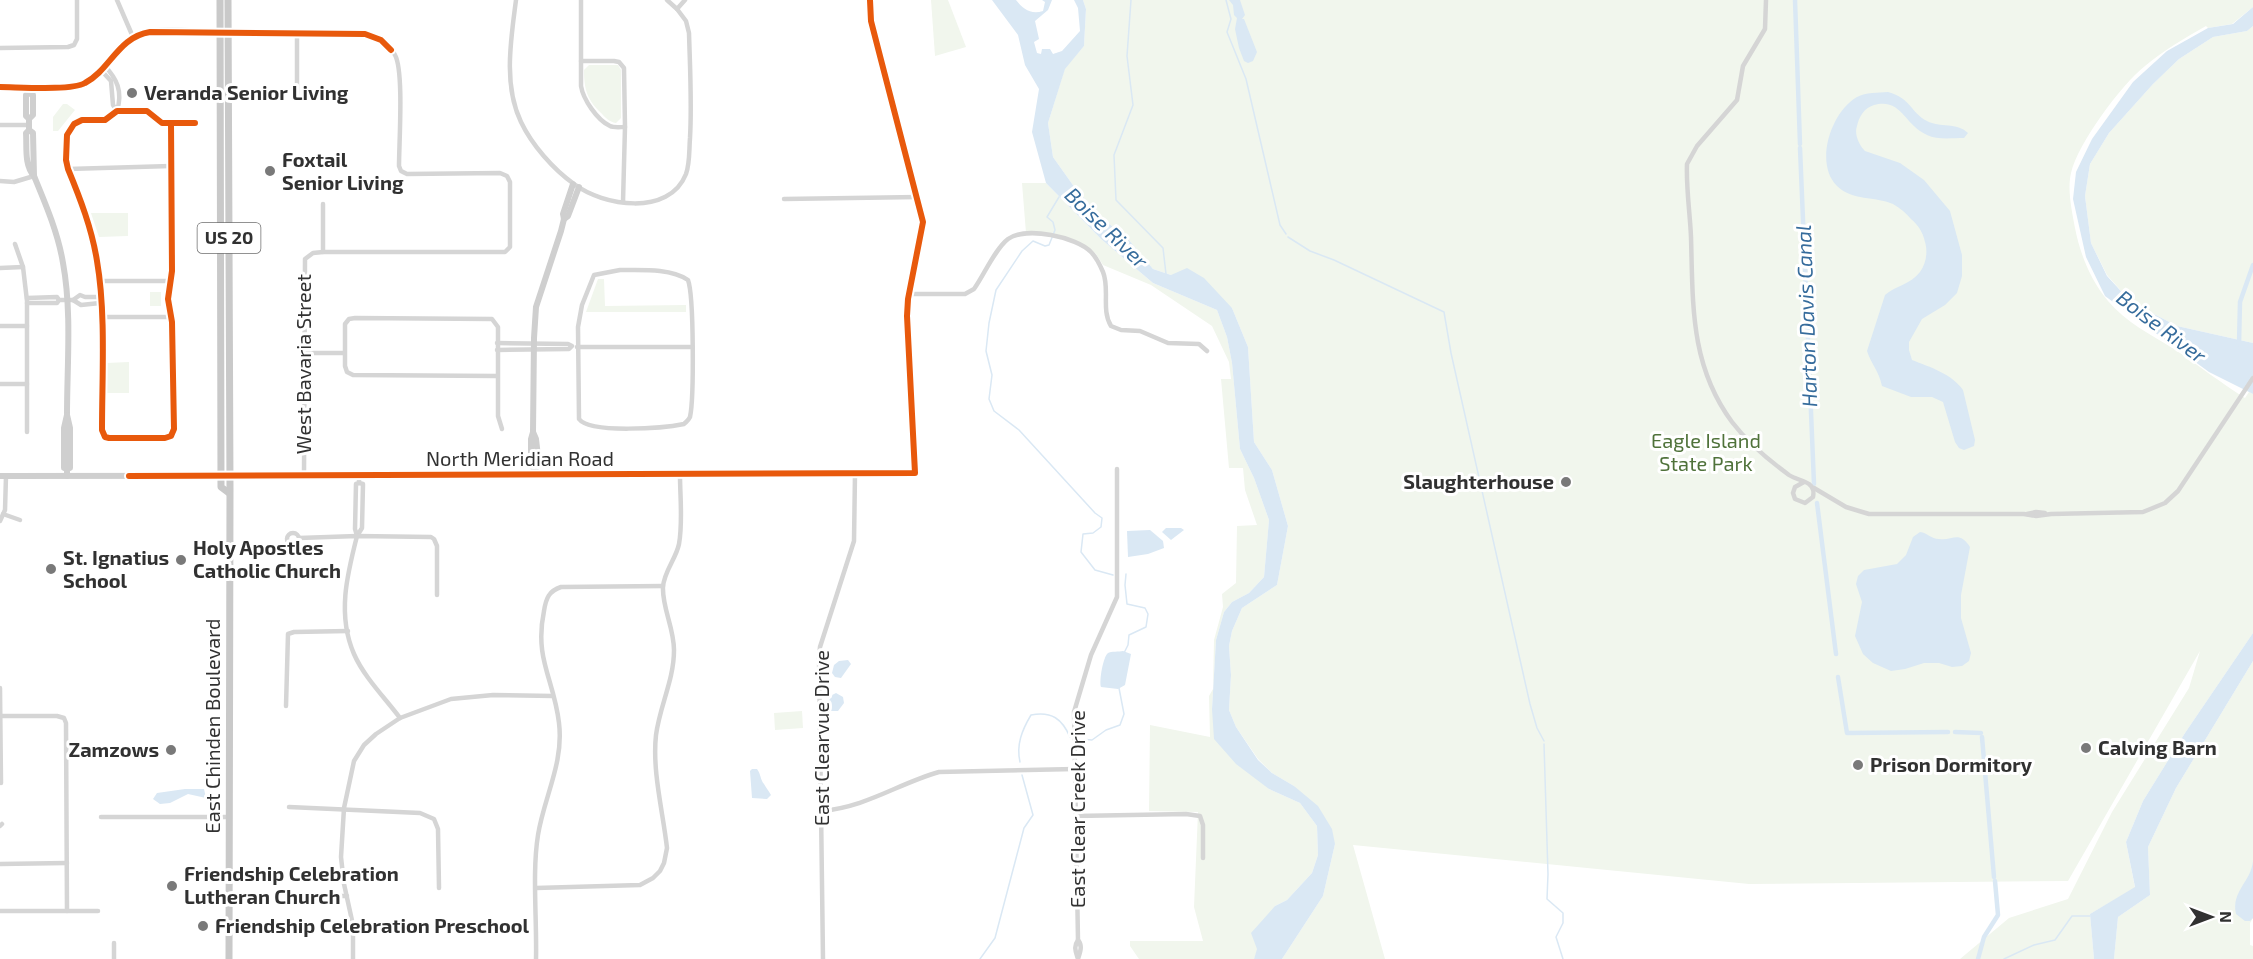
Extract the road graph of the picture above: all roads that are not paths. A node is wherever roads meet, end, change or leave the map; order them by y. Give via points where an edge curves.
1 (77, 0) edge
2 (117, 0) edge
3 (220, 0) edge
4 (228, 0) edge
5 (516, 0) edge
6 (581, 0) edge
7 (667, 0) edge
8 (685, 0) edge
9 (870, 0) edge
10 (1766, 0) edge
11 (677, 9) junction
12 (224, 33) junction
13 (297, 34) junction
14 (134, 37) junction
15 (0, 48) edge
16 (581, 62) junction
17 (102, 67) junction
18 (0, 87) edge
19 (29, 90) junction
20 (297, 100) dead end
21 (117, 111) junction
22 (171, 123) junction
23 (195, 123) dead end
24 (29, 124) junction
25 (0, 125) edge
26 (625, 127) junction
27 (171, 166) junction
28 (68, 169) junction
29 (34, 176) junction
30 (0, 181) edge
31 (576, 185) junction
32 (918, 197) junction
33 (784, 199) dead end
34 (623, 202) junction
35 (323, 204) dead end
36 (15, 244) dead end
37 (323, 252) junction
38 (22, 267) junction
39 (0, 268) edge
40 (100, 281) junction
41 (170, 281) junction
42 (909, 294) junction
43 (100, 297) junction
44 (70, 300) junction
45 (27, 301) junction
46 (100, 303) junction
47 (102, 317) junction
48 (171, 317) junction
49 (0, 326) edge
50 (27, 326) junction
51 (497, 343) junction
52 (534, 347) junction
53 (578, 347) junction
54 (692, 347) junction
55 (497, 350) junction
56 (1207, 351) dead end
57 (304, 353) junction
58 (344, 353) junction
59 (497, 376) junction
60 (2253, 378) edge
61 (0, 384) edge
62 (27, 384) junction
63 (502, 429) dead end
64 (27, 432) dead end
65 (1117, 469) dead end
66 (67, 472) junction
67 (535, 472) junction
68 (915, 473) joint
69 (855, 474) junction
70 (221, 475) junction
71 (230, 475) junction
72 (680, 475) junction
73 (1788, 475) junction
74 (3, 476) edge
75 (304, 476) junction
76 (359, 480) junction
77 (1804, 482) junction
78 (1812, 487) junction
79 (1794, 489) junction
80 (229, 493) junction
81 (1812, 498) junction
82 (1828, 498) junction
83 (3, 514) junction
84 (20, 520) dead end
85 (0, 521) edge
86 (357, 536) junction
87 (299, 538) dead end
88 (663, 586) junction
89 (437, 594) dead end
90 (348, 631) junction
91 (0, 688) edge
92 (553, 696) junction
93 (286, 706) dead end
94 (0, 716) edge
95 (400, 718) junction
96 (1075, 769) junction
97 (1, 783) edge
98 (289, 807) dead end
99 (344, 808) junction
100 (821, 811) junction
101 (1076, 816) junction
102 (101, 817) dead end
103 (229, 817) junction
104 (1203, 858) dead end
105 (67, 863) junction
106 (0, 864) edge
107 (439, 888) dead end
108 (537, 888) junction
109 (291, 896) dead end
110 (347, 896) junction
111 (0, 911) edge
112 (67, 911) junction
113 (98, 911) dead end
114 (1078, 940) dead end
115 (114, 943) dead end
116 (114, 959) edge
117 (229, 959) edge
118 (352, 959) edge
119 (536, 959) edge
120 (823, 959) edge

1 - 15 street via 74,45
2 - 14 street
3 - 12 main road, US 20
4 - 12 main road, US 20
5 - 31 street via 511,82 516,110 537,148
6 - 16 street
7 - 11 street
8 - 11 street
9 - 32 street via 880,56
10 - 73 street via 1765,29 1743,66 1737,100 1697,146 1687,164 1693,315 1702,362 1722,406 1747,440
11 - 34 street via 689,33 691,97 686,173 675,190 661,200
12 - 13 street
12 - 14 street via 159,31
12 - 70 main road, US 20
12 - 71 main road, US 20
13 - 20 street
13 - 37 street via 365,34 392,50 399,69 401,171 500,173 507,176 510,185 508,251
14 - 17 street
16 - 26 street via 581,86 588,105 609,126
16 - 26 street via 614,61 622,65
17 - 19 street via 79,86
17 - 21 street via 111,81
18 - 19 street
19 - 24 street via 33,95 33,116
21 - 22 street via 147,111 162,123
21 - 28 street via 105,120 74,124 67,135
22 - 23 street
22 - 27 street
24 - 25 street
24 - 29 street via 27,161
26 - 34 street
27 - 28 street
27 - 41 street
28 - 40 street via 90,231
29 - 30 street via 14,182
29 - 44 street via 58,240
31 - 34 street
31 - 52 street via 536,307
32 - 33 street
32 - 42 street via 923,232
35 - 37 street, West Bavaria Street
36 - 38 street
37 - 57 street, West Bavaria Street via 310,254 304,262
38 - 39 street
38 - 45 street
40 - 41 street
40 - 43 street
41 - 48 street
42 - 56 street via 965,294 974,289 1008,239 1028,233 1053,236 1091,251 1098,261 1104,274 1105,309 1110,326 1140,331 1168,343 1199,344
42 - 68 street
43 - 44 street via 80,295
43 - 46 street
44 - 45 street
44 - 46 street via 81,305
44 - 66 street
45 - 50 street
46 - 47 street
47 - 48 street
47 - 48 street via 105,437 165,438 174,429
49 - 50 street
50 - 62 street
51 - 52 street
51 - 55 street
51 - 58 street via 496,322 490,318 355,318 347,321 345,327
52 - 53 street
52 - 55 street
52 - 67 street via 533,432 539,459
53 - 54 street
53 - 54 street via 582,305 594,275 620,270 655,271 688,280
53 - 54 street via 581,422 621,428 687,422
55 - 59 street
57 - 58 street
57 - 75 street, West Bavaria Street
58 - 59 street via 347,372 353,375
59 - 63 street
60 - 82 street via 2178,491 2165,503 2143,512 1880,515 1858,512
61 - 62 street
62 - 64 street
65 - 96 street, East Clear Creek Drive via 1118,592 1091,655 1074,712
66 - 70 street, North Meridian Road
66 - 74 street, North Meridian Road
67 - 72 street, North Meridian Road
67 - 76 street, North Meridian Road
68 - 69 street, North Meridian Road
69 - 72 street, North Meridian Road
69 - 100 street, East Clearvue Drive via 854,541 819,653
70 - 71 street, North Meridian Road
70 - 80 main road, East Chinden Boulevard / US 20 via 221,487
71 - 75 street, North Meridian Road
71 - 80 main road, East Chinden Boulevard / US 20
72 - 88 street via 680,538
73 - 77 street
73 - 79 street
74 - 83 street
75 - 76 street, North Meridian Road
76 - 86 street
77 - 78 street
77 - 79 street
78 - 81 street
78 - 82 street
79 - 81 street via 1798,502
80 - 103 main road, East Chinden Boulevard / US 20
81 - 82 street
83 - 84 street
83 - 85 street
86 - 87 street
86 - 89 street via 434,539
86 - 90 street via 345,593
88 - 92 street via 561,587 550,592 541,628 542,660
88 - 108 street via 674,650 656,740 667,848 664,862 646,883 633,887
90 - 93 street via 288,634
90 - 95 street via 354,654
91 - 94 street
92 - 95 street via 451,699
92 - 108 street via 560,749 538,832
94 - 97 street
94 - 105 street via 64,718
95 - 99 street via 364,745 354,761
96 - 100 street via 939,772 859,804
96 - 101 street, East Clear Creek Drive
98 - 99 street
99 - 107 street via 420,813 434,819 438,829
99 - 110 street via 341,857
100 - 120 street, East Clearvue Drive
101 - 104 street via 1200,816
101 - 114 street, East Clear Creek Drive
102 - 103 street
103 - 117 main road, East Chinden Boulevard / US 20
105 - 106 street
105 - 112 street
108 - 119 street
109 - 110 street
110 - 118 street via 353,925
111 - 112 street
112 - 113 street
115 - 116 street

